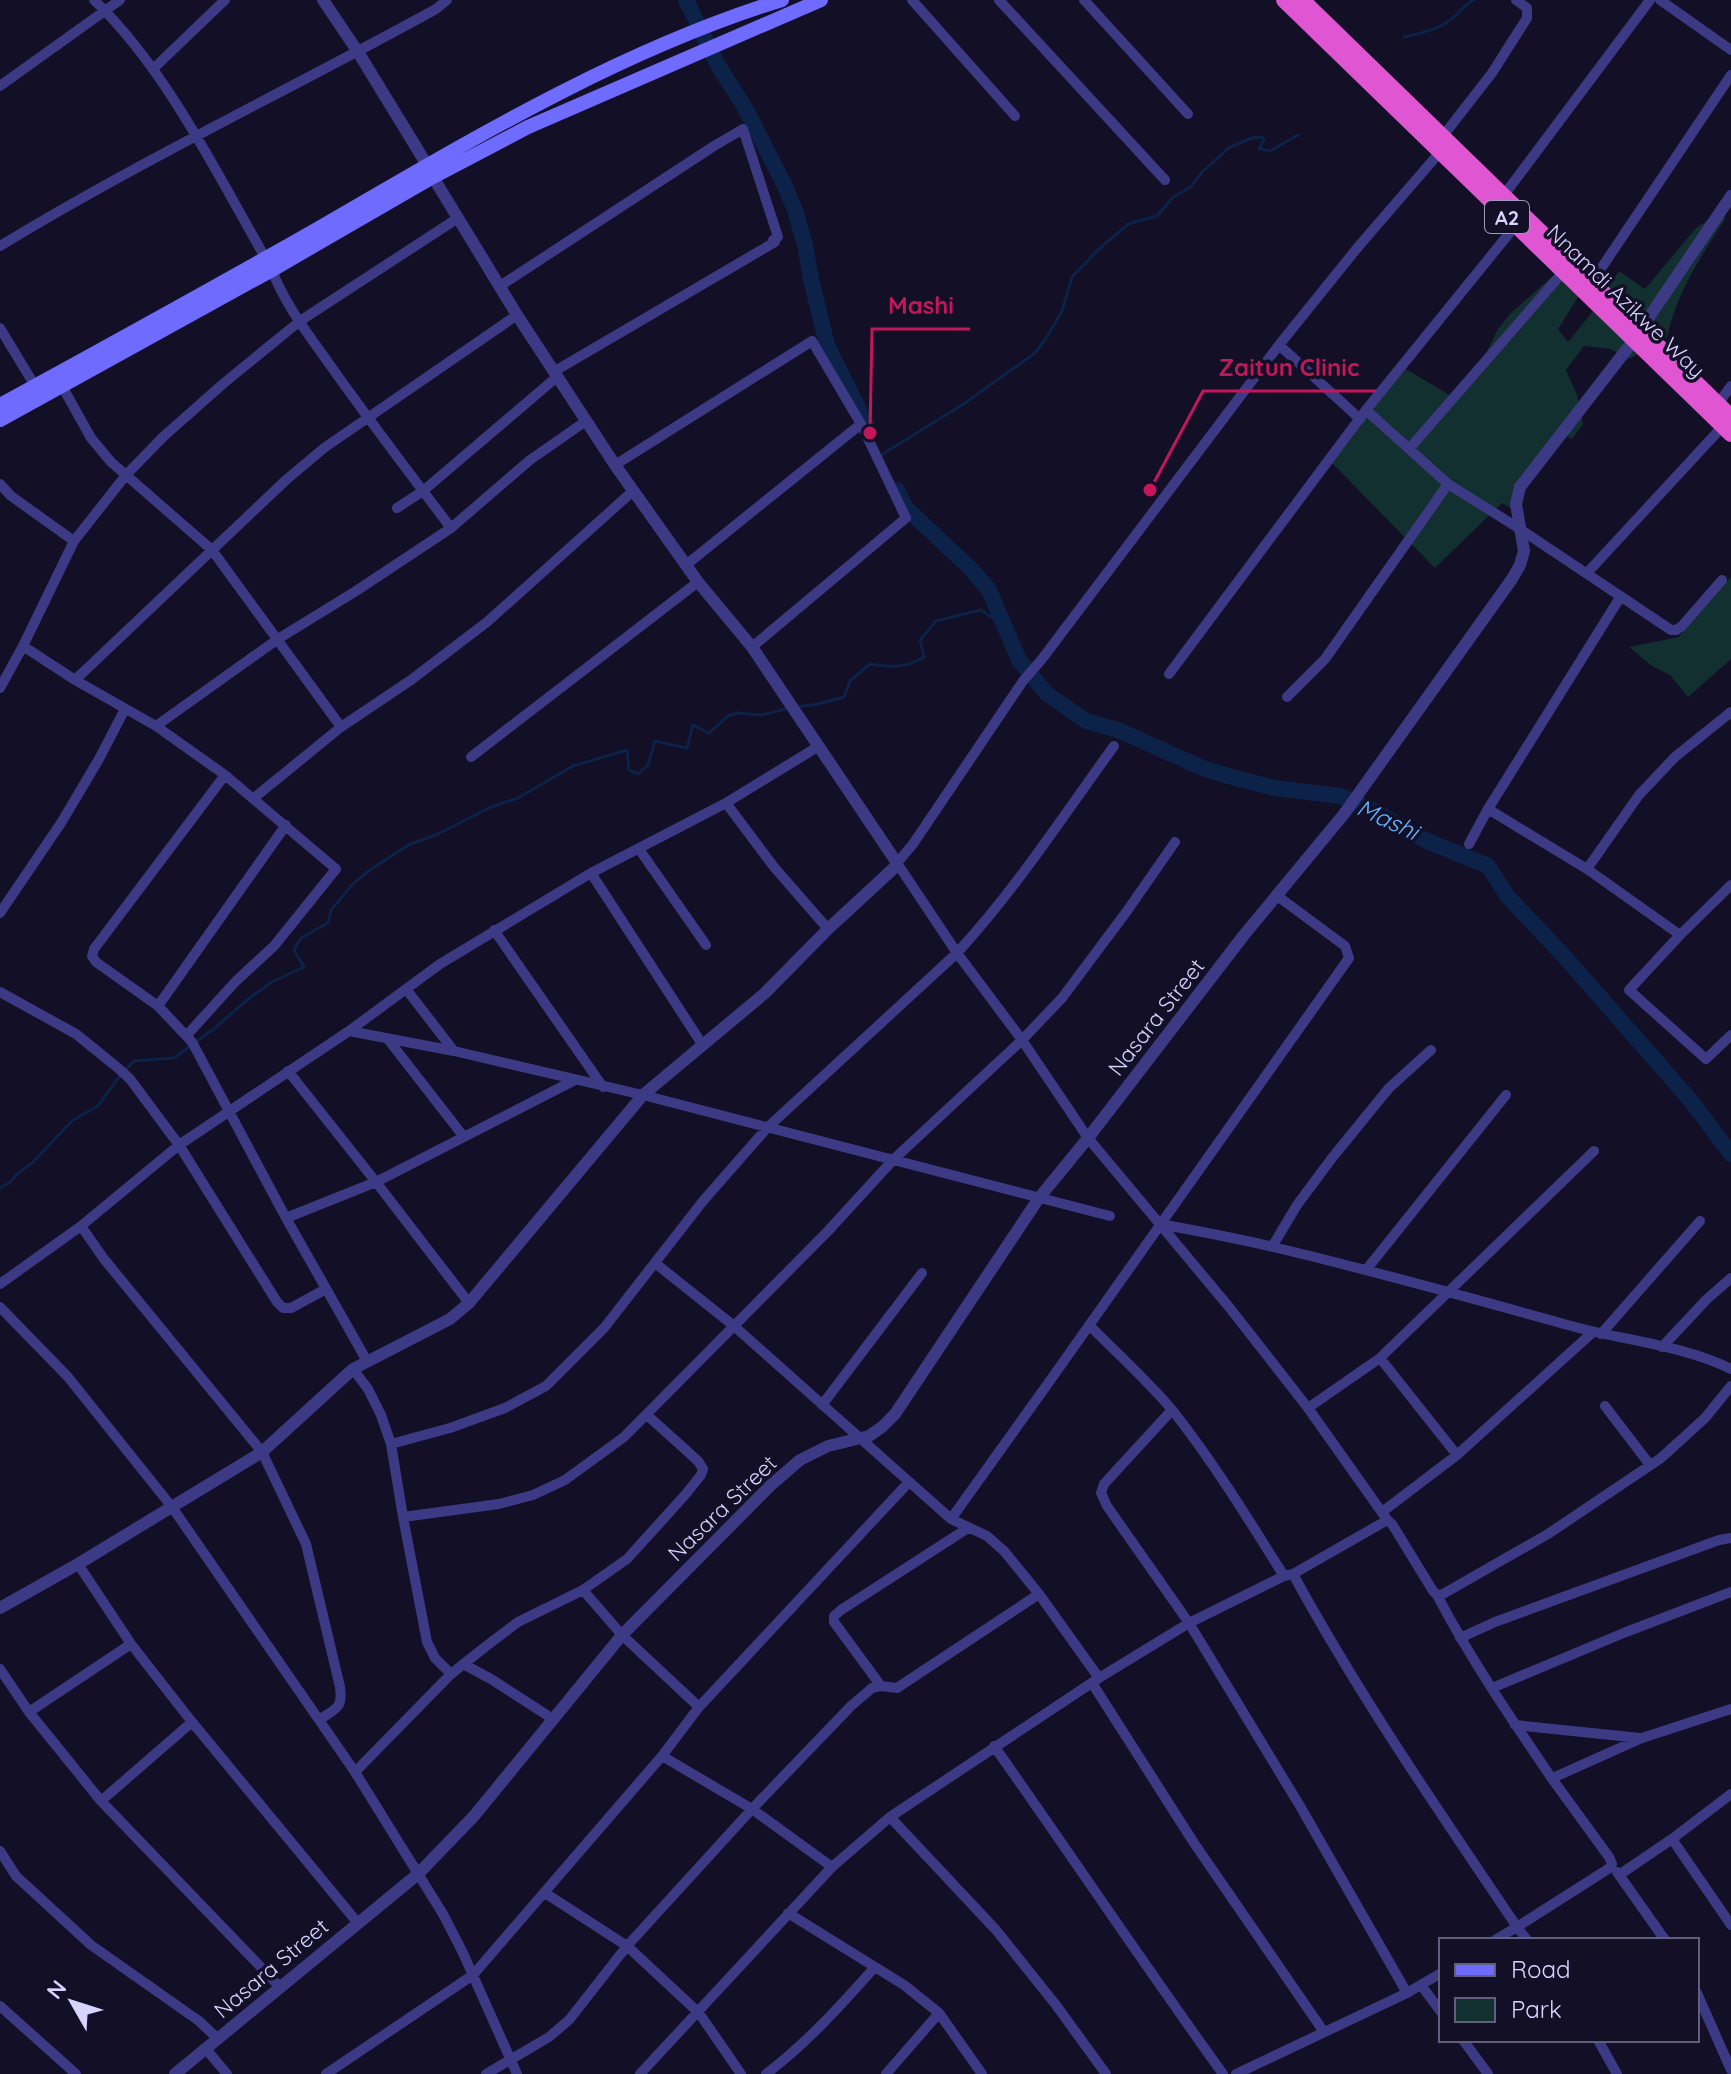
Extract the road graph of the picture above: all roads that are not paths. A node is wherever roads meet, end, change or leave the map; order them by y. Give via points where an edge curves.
1 (94, 0) edge
2 (120, 0) edge
3 (225, 0) edge
4 (323, 0) edge
5 (447, 0) edge
6 (782, 0) edge
7 (821, 0) edge
8 (912, 0) edge
9 (999, 0) edge
10 (1084, 0) edge
11 (1284, 0) edge
12 (1302, 0) edge
13 (1516, 0) edge
14 (1650, 0) edge
15 (1660, 0) edge
16 (105, 10) junction
17 (1731, 50) edge
18 (358, 52) junction
19 (153, 69) junction
20 (1731, 75) edge
21 (0, 86) edge
22 (1188, 114) dead end
23 (1015, 116) dead end
24 (196, 137) junction
25 (1441, 144) junction
26 (430, 171) junction
27 (1165, 180) dead end
28 (1504, 195) junction
29 (1731, 196) edge
30 (458, 218) junction
31 (1516, 225) junction
32 (0, 246) edge
33 (269, 264) junction
34 (1563, 272) junction
35 (1592, 282) junction
36 (500, 286) junction
37 (517, 315) junction
38 (300, 321) junction
39 (0, 328) edge
40 (1638, 335) junction
41 (1279, 345) junction
42 (556, 374) junction
43 (35, 386) junction
44 (62, 386) junction
45 (1731, 386) edge
46 (1718, 404) junction
47 (0, 405) edge
48 (1363, 414) junction
49 (367, 417) junction
50 (0, 420) edge
51 (586, 421) junction
52 (861, 424) junction
53 (1728, 426) edge
54 (1409, 449) junction
55 (615, 465) junction
56 (126, 475) junction
57 (0, 484) edge
58 (1448, 484) junction
59 (423, 491) junction
60 (633, 491) junction
61 (397, 508) dead end
62 (451, 528) junction
63 (1520, 529) junction
64 (74, 541) junction
65 (212, 550) junction
66 (686, 565) junction
67 (1587, 573) junction
68 (1722, 580) dead end
69 (698, 582) junction
70 (1621, 596) junction
71 (278, 639) junction
72 (23, 646) junction
73 (752, 647) junction
74 (1169, 674) dead end
75 (75, 680) junction
76 (0, 688) edge
77 (1287, 697) dead end
78 (125, 709) junction
79 (1731, 712) edge
80 (156, 726) junction
81 (341, 727) junction
82 (819, 746) junction
83 (1114, 746) dead end
84 (471, 757) dead end
85 (225, 775) junction
86 (254, 798) junction
87 (726, 803) junction
88 (1488, 809) junction
89 (286, 825) junction
90 (1175, 842) dead end
91 (1469, 844) dead end
92 (639, 849) junction
93 (897, 863) junction
94 (1587, 869) junction
95 (591, 873) junction
96 (1731, 885) edge
97 (1276, 895) junction
98 (0, 913) edge
99 (828, 929) junction
100 (494, 930) junction
101 (1680, 935) junction
102 (706, 945) dead end
103 (957, 953) junction
104 (406, 989) junction
105 (0, 992) edge
106 (158, 1006) junction
107 (349, 1031) junction
108 (187, 1035) junction
109 (1731, 1035) edge
110 (387, 1038) junction
111 (1022, 1040) junction
112 (702, 1044) junction
113 (1431, 1050) dead end
114 (454, 1051) junction
115 (288, 1071) junction
116 (575, 1080) junction
117 (603, 1087) junction
118 (643, 1095) junction
119 (1506, 1095) dead end
120 (228, 1111) junction
121 (767, 1128) junction
122 (464, 1137) junction
123 (1088, 1138) junction
124 (179, 1145) junction
125 (1594, 1151) dead end
126 (893, 1160) junction
127 (376, 1182) junction
128 (1039, 1198) junction
129 (1110, 1216) dead end
130 (286, 1218) junction
131 (1700, 1221) dead end
132 (1160, 1224) junction
133 (81, 1226) junction
134 (1272, 1247) junction
135 (655, 1263) junction
136 (1366, 1270) junction
137 (922, 1273) dead end
138 (1731, 1278) edge
139 (0, 1284) edge
140 (326, 1289) junction
141 (1449, 1292) junction
142 (469, 1303) junction
143 (0, 1307) edge
144 (734, 1326) junction
145 (1090, 1326) junction
146 (1597, 1333) junction
147 (1662, 1347) junction
148 (1380, 1358) junction
149 (367, 1361) junction
150 (353, 1369) junction
151 (1731, 1369) edge
152 (1731, 1386) edge
153 (822, 1405) junction
154 (1605, 1406) dead end
155 (1308, 1408) junction
156 (1172, 1410) junction
157 (647, 1415) junction
158 (860, 1440) junction
159 (391, 1444) junction
160 (262, 1452) junction
161 (1457, 1455) junction
162 (1650, 1465) junction
163 (909, 1482) junction
164 (172, 1507) junction
165 (1385, 1516) junction
166 (403, 1517) junction
167 (951, 1519) junction
168 (968, 1528) junction
169 (1731, 1538) edge
170 (78, 1564) junction
171 (1288, 1575) junction
172 (583, 1590) junction
173 (1731, 1592) edge
174 (1039, 1594) junction
175 (1437, 1595) junction
176 (0, 1608) edge
177 (1189, 1623) junction
178 (622, 1635) junction
179 (1460, 1638) junction
180 (131, 1644) junction
181 (463, 1664) junction
182 (0, 1669) edge
183 (451, 1674) junction
184 (1096, 1680) junction
185 (881, 1686) junction
186 (1492, 1688) junction
187 (699, 1707) junction
188 (1731, 1709) edge
189 (29, 1712) junction
190 (553, 1719) junction
191 (319, 1720) junction
192 (192, 1722) junction
193 (1515, 1725) junction
194 (1642, 1738) junction
195 (994, 1746) junction
196 (662, 1756) junction
197 (355, 1772) junction
198 (1553, 1780) junction
199 (1731, 1794) edge
200 (101, 1801) junction
201 (752, 1809) junction
202 (890, 1817) junction
203 (1672, 1839) junction
204 (0, 1851) edge
205 (1612, 1864) junction
206 (832, 1867) junction
207 (418, 1874) junction
208 (1619, 1875) junction
209 (545, 1893) junction
210 (788, 1913) junction
211 (357, 1922) junction
212 (1731, 1925) edge
213 (1517, 1927) junction
214 (1498, 1938) edge
215 (1525, 1938) edge
216 (1664, 1938) edge
217 (627, 1946) junction
218 (875, 1967) junction
219 (1439, 1974) edge
220 (473, 1975) junction
221 (1421, 1985) junction
222 (280, 1987) junction
223 (1407, 1993) junction
224 (1699, 1997) edge
225 (0, 2006) edge
226 (1439, 2009) edge
227 (699, 2013) junction
228 (939, 2013) junction
229 (1324, 2032) junction
230 (217, 2038) junction
231 (1464, 2042) edge
232 (1599, 2042) edge
233 (205, 2048) junction
234 (1728, 2054) edge
235 (511, 2059) junction
236 (1731, 2070) edge
237 (76, 2074) edge
238 (175, 2074) edge
239 (227, 2074) edge
240 (326, 2074) edge
241 (486, 2074) edge
242 (517, 2074) edge
243 (640, 2074) edge
244 (741, 2074) edge
245 (766, 2074) edge
246 (886, 2074) edge
247 (982, 2074) edge
248 (1106, 2074) edge
249 (1223, 2074) edge
250 (1236, 2074) edge
251 (1488, 2074) edge
252 (1617, 2074) edge

1 - 16 street
2 - 16 street
3 - 19 street
4 - 18 street
5 - 18 street
6 - 26 main road via 728,17 591,78
7 - 26 main road
8 - 23 street
9 - 27 street
10 - 22 street
11 - 25 highway, Nnamdi Azikwe Way / A2
12 - 25 highway, Nnamdi Azikwe Way / A2
13 - 25 street via 1527,8 1527,18
14 - 28 street
15 - 17 street
16 - 19 street
16 - 21 street
18 - 24 street
18 - 26 street
19 - 24 street
20 - 35 street
24 - 32 street
24 - 33 street
25 - 28 highway, Nnamdi Azikwe Way / A2
25 - 31 highway, Nnamdi Azikwe Way / A2
25 - 41 street
26 - 30 street
26 - 33 main road
28 - 35 highway, Nnamdi Azikwe Way / A2
29 - 40 street, Nasara Street
30 - 36 street
30 - 38 street
31 - 34 highway, Nnamdi Azikwe Way / A2
31 - 48 street
33 - 38 street
33 - 43 main road
33 - 44 main road
34 - 40 highway, Nnamdi Azikwe Way / A2
34 - 54 street
35 - 40 highway, Nnamdi Azikwe Way / A2
36 - 37 street
36 - 42 street via 743,129 778,237 775,242
37 - 42 street
37 - 49 street
38 - 49 street
38 - 56 street via 164,436
39 - 43 street
40 - 46 highway, Nnamdi Azikwe Way / A2
40 - 53 highway, Nnamdi Azikwe Way / A2
40 - 63 street, Nasara Street via 1520,487
41 - 48 street
41 - 93 street via 1023,681
42 - 51 street
42 - 59 street
43 - 47 main road
44 - 50 main road
44 - 56 street via 91,438
45 - 46 street
46 - 53 highway, Nnamdi Azikwe Way / A2
48 - 54 street
48 - 74 street
49 - 59 street
49 - 65 street via 286,480
51 - 55 street
51 - 62 street via 530,460
52 - 55 street via 812,341
52 - 66 street
52 - 73 street via 906,518
53 - 67 street
54 - 58 street
55 - 60 street
56 - 64 street
56 - 65 street
57 - 64 street
58 - 63 street
58 - 77 street via 1325,659
59 - 61 street
59 - 62 street
60 - 66 street
60 - 81 street via 487,622
62 - 71 street
63 - 67 street
63 - 97 street, Nasara Street via 1520,565 1344,814
64 - 72 street
65 - 71 street
65 - 75 street
66 - 69 street
67 - 70 street
68 - 70 street via 1676,630
69 - 73 street
69 - 84 street
70 - 88 street
71 - 80 street
71 - 81 street
72 - 75 street
72 - 76 street
73 - 82 street
75 - 78 street
78 - 80 street
78 - 98 street via 61,823
79 - 94 street via 1675,757 1639,795
80 - 85 street
81 - 86 street
82 - 87 street
82 - 93 street
83 - 103 street via 1008,893
85 - 86 street
85 - 106 street via 94,949 96,962
86 - 89 street
87 - 92 street
87 - 99 street
88 - 91 street
88 - 94 street
89 - 106 street
89 - 108 street via 336,871 274,946
90 - 111 street via 1062,998
92 - 95 street
92 - 102 street
93 - 99 street
93 - 103 street
94 - 101 street
95 - 100 street
95 - 112 street
96 - 101 street
97 - 123 street, Nasara Street
97 - 132 street via 1345,946 1349,958
99 - 112 street via 765,993
100 - 104 street
100 - 117 street
101 - 109 street via 1629,990 1706,1059
103 - 111 street
103 - 121 street
104 - 107 street
104 - 114 street
105 - 124 street via 76,1034 118,1068
106 - 108 street
107 - 110 street
107 - 115 street
108 - 120 street
110 - 114 street
110 - 122 street
111 - 123 street
111 - 126 street
112 - 118 street
113 - 134 street via 1389,1088 1332,1158
114 - 116 street
115 - 120 street
115 - 127 street
116 - 117 street
116 - 122 street
117 - 118 street
118 - 121 street
118 - 142 street
119 - 136 street
120 - 124 street
120 - 130 street
121 - 126 street
121 - 135 street
122 - 127 street
123 - 128 street, Nasara Street
123 - 132 street
124 - 133 street
124 - 140 street via 283,1308
125 - 141 street
126 - 128 street
126 - 144 street
127 - 130 street
127 - 142 street
128 - 129 street
128 - 158 street, Nasara Street via 895,1414
130 - 140 street
131 - 146 street
132 - 134 street
132 - 145 street
132 - 155 street
133 - 139 street
133 - 160 street
134 - 136 street
135 - 144 street
135 - 159 street via 604,1328 546,1386 505,1408
136 - 141 street
137 - 153 street
138 - 147 street
140 - 149 street
141 - 146 street
141 - 148 street
142 - 149 street via 450,1319
143 - 164 street via 68,1377
144 - 153 street
144 - 157 street
145 - 156 street
145 - 167 street
146 - 147 street
146 - 161 street
147 - 151 street
148 - 155 street
148 - 161 street
149 - 150 street
150 - 159 street via 368,1389
150 - 160 street
152 - 162 street via 1705,1418
153 - 158 street
154 - 162 street
155 - 165 street
156 - 171 street
156 - 177 street via 1101,1493
157 - 166 street via 565,1480 533,1495
157 - 172 street via 698,1461 701,1475 627,1559
158 - 163 street
158 - 178 street, Nasara Street via 828,1446 800,1460
159 - 166 street
160 - 164 street
160 - 191 street via 306,1544 340,1687 339,1706
161 - 165 street
162 - 175 street via 1548,1534
163 - 167 street
163 - 187 street
164 - 170 street
164 - 191 street
165 - 171 street
165 - 175 street
166 - 183 street via 427,1642
167 - 168 street
168 - 174 street via 1004,1551
168 - 185 street via 834,1616
169 - 179 street
170 - 176 street
170 - 180 street
171 - 177 street
171 - 213 street
172 - 178 street
172 - 181 street via 518,1622
173 - 186 street
174 - 184 street
174 - 185 street via 897,1688
175 - 179 street
177 - 184 street
177 - 223 street
178 - 187 street
178 - 190 street, Nasara Street
179 - 186 street
180 - 189 street
180 - 192 street
181 - 183 street
181 - 190 street
182 - 189 street
183 - 197 street
184 - 195 street
184 - 229 street via 1194,1843
185 - 201 street via 851,1706
186 - 193 street
187 - 196 street
188 - 194 street
189 - 200 street
190 - 207 street, Nasara Street via 474,1816
191 - 197 street
192 - 200 street
192 - 211 street
193 - 194 street
193 - 198 street
194 - 198 street
195 - 202 street
195 - 249 street
196 - 201 street
196 - 209 street
197 - 207 street
198 - 205 street
199 - 203 street
200 - 222 street
201 - 206 street
201 - 217 street
202 - 206 street
202 - 248 street via 996,1930
203 - 208 street
203 - 212 street
204 - 230 street via 16,1876 91,1945
205 - 208 street
205 - 213 street
206 - 210 street
207 - 211 street, Nasara Street
207 - 220 street
208 - 216 street
209 - 217 street
209 - 220 street
210 - 218 street
210 - 227 street
211 - 222 street, Nasara Street
213 - 214 street
213 - 215 street
217 - 227 street
217 - 235 street via 569,2020
218 - 228 street
218 - 245 street
219 - 221 street
220 - 235 street
220 - 240 street
221 - 223 street
221 - 226 street
222 - 230 street, Nasara Street
223 - 229 street
224 - 234 street
225 - 237 street
227 - 243 street
227 - 244 street
228 - 246 street
228 - 247 street
229 - 250 street
230 - 233 street, Nasara Street
231 - 251 street
232 - 252 street
233 - 238 street, Nasara Street
233 - 239 street
234 - 236 street
235 - 241 street
235 - 242 street

